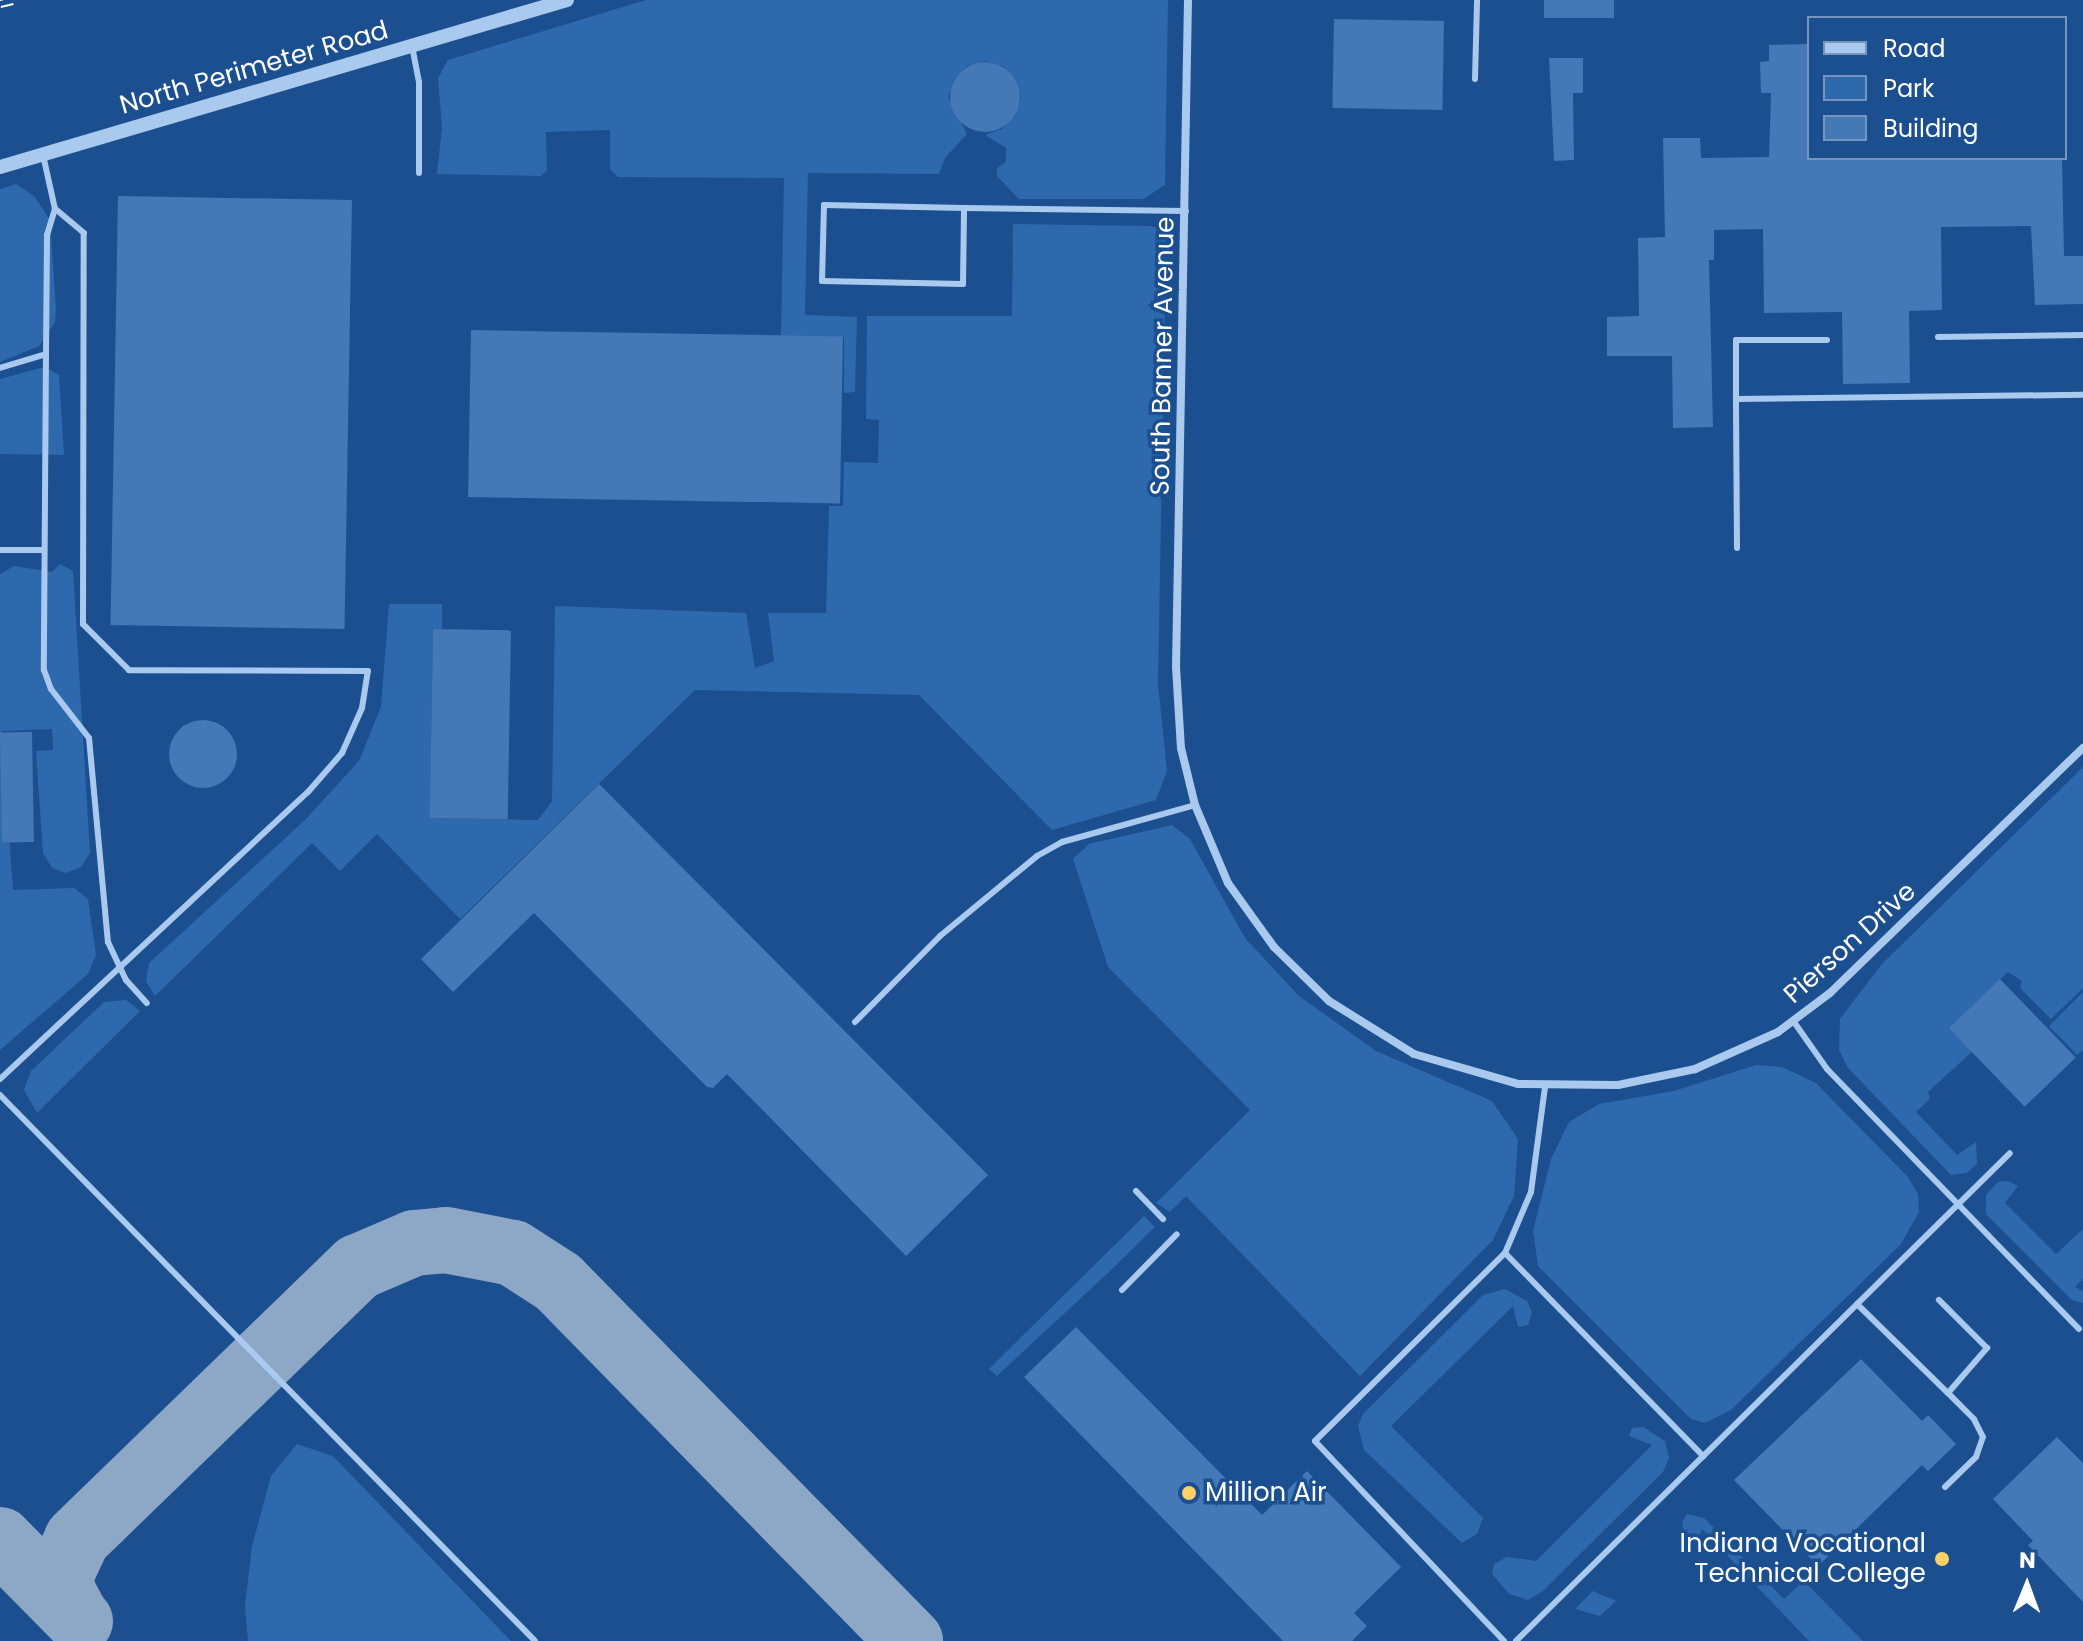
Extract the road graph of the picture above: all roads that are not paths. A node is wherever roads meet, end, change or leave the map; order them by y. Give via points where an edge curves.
1 (567, 0) edge
2 (1188, 0) edge
3 (1477, 0) edge
4 (412, 46) junction
5 (1475, 79) dead end
6 (43, 155) junction
7 (0, 167) edge
8 (419, 173) dead end
9 (964, 208) junction
10 (55, 209) junction
11 (1186, 211) junction
12 (2083, 335) edge
13 (1938, 337) dead end
14 (1827, 340) dead end
15 (46, 354) junction
16 (0, 368) edge
17 (2083, 395) edge
18 (1736, 399) junction
19 (1737, 548) dead end
20 (0, 550) edge
21 (44, 550) junction
22 (1177, 713) joint
23 (2083, 748) edge
24 (1195, 805) junction
25 (119, 966) junction
26 (147, 1003) dead end
27 (855, 1022) dead end
28 (1794, 1022) junction
29 (0, 1079) edge
30 (1545, 1087) junction
31 (0, 1095) edge
32 (2010, 1153) dead end
33 (1136, 1191) dead end
34 (1959, 1203) junction
35 (1163, 1219) dead end
36 (1177, 1234) dead end
37 (1505, 1253) junction
38 (1122, 1290) dead end
39 (1939, 1300) dead end
40 (1857, 1304) junction
41 (2079, 1329) dead end
42 (1948, 1393) junction
43 (1703, 1456) junction
44 (1945, 1487) dead end
45 (535, 1641) edge
46 (1504, 1641) edge
47 (1516, 1641) edge

1 - 4 street, North Perimeter Road
2 - 11 street, South Banner Avenue
3 - 5 lane
4 - 6 street, North Perimeter Road
4 - 8 lane via 419,82
6 - 7 street, North Perimeter Road
6 - 10 lane
9 - 9 lane via 824,205 822,281 963,284
9 - 11 lane
10 - 15 lane via 47,235
10 - 25 lane via 84,233 83,624 129,670 368,671 362,708 342,753 308,792
11 - 22 street, South Banner Avenue
12 - 13 lane
14 - 18 lane via 1736,340
15 - 16 lane
15 - 21 lane
17 - 18 lane
18 - 19 lane
20 - 21 lane
21 - 25 lane via 44,670 51,689 89,738 103,917
22 - 24 street, Pierson Drive
23 - 28 street, Pierson Drive
24 - 27 lane via 1062,842 1037,856 940,936
24 - 30 street, Pierson Drive via 1245,911 1336,1006 1395,1045 1439,1064
25 - 26 lane
25 - 29 lane
28 - 30 street, Pierson Drive via 1741,1052 1673,1075 1618,1085
28 - 34 lane via 1827,1069
30 - 37 lane via 1531,1192
31 - 45 lane
32 - 34 lane
33 - 35 lane
34 - 40 lane
34 - 41 lane
36 - 38 lane
37 - 43 lane
37 - 46 lane via 1315,1441
39 - 42 lane via 1987,1348
40 - 42 lane
40 - 43 lane
42 - 44 lane via 1974,1419 1983,1437 1976,1457
43 - 47 lane

